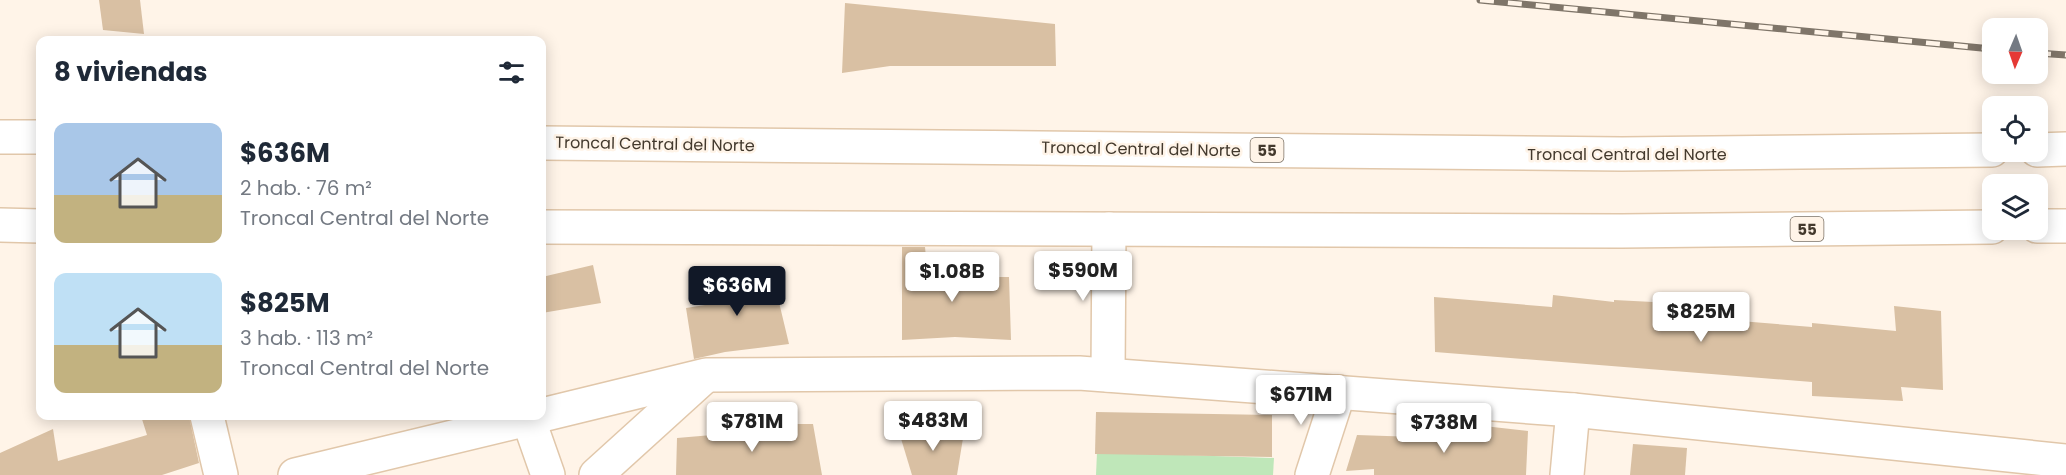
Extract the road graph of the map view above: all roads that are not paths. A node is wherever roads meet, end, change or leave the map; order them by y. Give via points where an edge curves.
1 (0, 137) edge
2 (36, 137) edge
3 (546, 143) edge
4 (2066, 149) edge
5 (1982, 150) edge
6 (2048, 150) edge
7 (0, 225) edge
8 (36, 226) edge
9 (2048, 226) edge
10 (2066, 226) edge
11 (546, 227) edge
12 (1982, 227) edge
13 (1109, 229) junction
14 (706, 375) junction
15 (1108, 375) junction
16 (1339, 392) junction
17 (1573, 410) junction
18 (546, 414) edge
19 (208, 420) edge
20 (520, 420) edge
21 (537, 420) edge
22 (2066, 461) edge
23 (221, 475) edge
24 (295, 475) edge
25 (548, 475) edge
26 (596, 475) edge
27 (1312, 475) edge
28 (1567, 475) edge

1 - 2 main road
3 - 5 main road, Troncal Central del Norte / 55 via 1622,154
4 - 6 main road
7 - 8 main road
9 - 10 main road
11 - 13 main road, 55
12 - 13 main road, 55 via 1622,231
13 - 15 main road
14 - 15 main road
14 - 18 main road
14 - 26 main road
15 - 16 main road
16 - 17 main road
16 - 27 main road
17 - 22 main road
17 - 28 main road
19 - 23 main road
20 - 24 main road
21 - 25 main road

